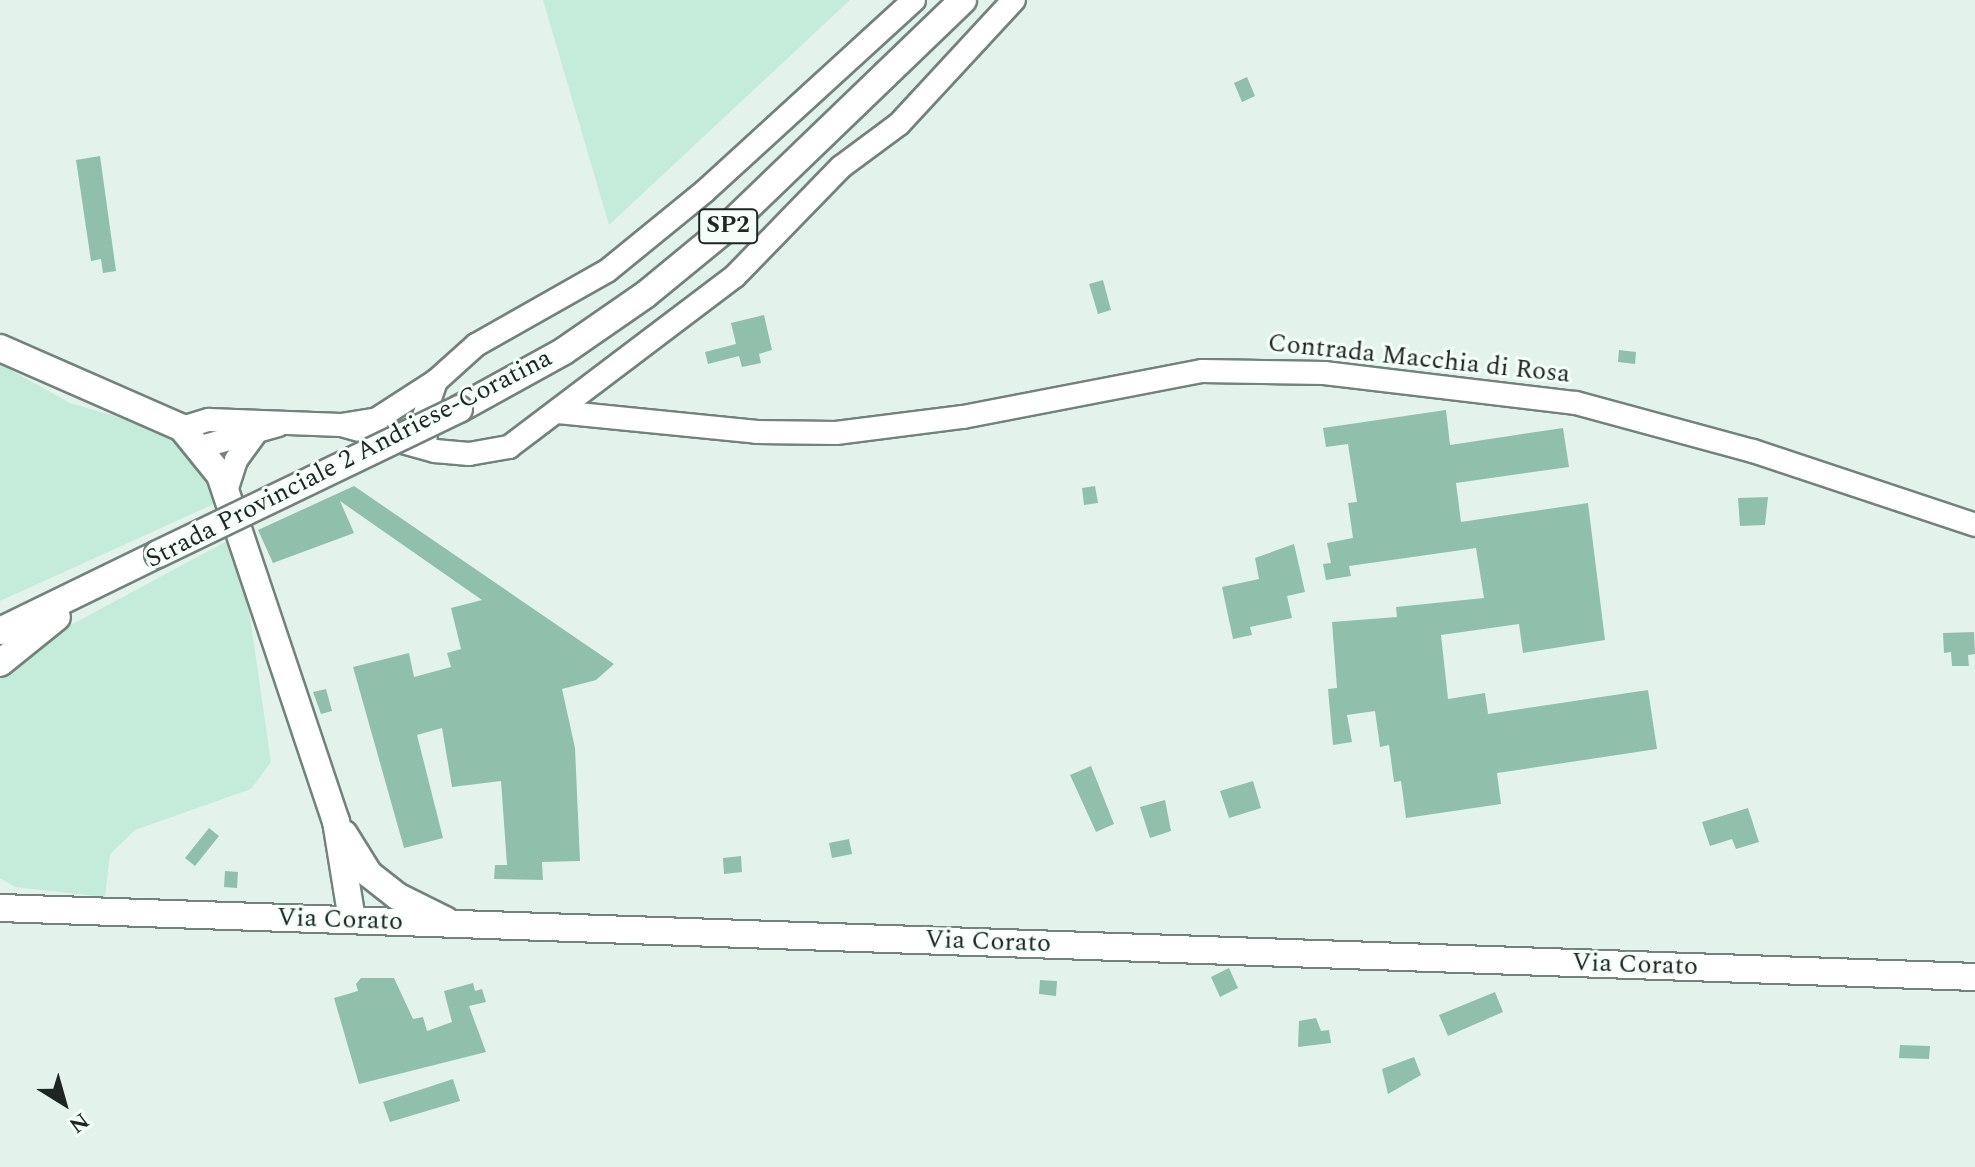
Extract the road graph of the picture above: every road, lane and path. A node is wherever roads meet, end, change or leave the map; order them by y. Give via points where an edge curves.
1 (914, 0) edge
2 (963, 0) edge
3 (1014, 0) edge
4 (0, 348) edge
5 (436, 381) junction
6 (558, 412) junction
7 (283, 423) junction
8 (341, 425) junction
9 (182, 428) junction
10 (254, 435) junction
11 (201, 447) junction
12 (435, 451) junction
13 (226, 491) junction
14 (1975, 525) edge
15 (126, 570) junction
16 (79, 593) junction
17 (0, 611) edge
18 (0, 631) edge
19 (0, 663) edge
20 (336, 821) junction
21 (369, 874) junction
22 (0, 908) edge
23 (352, 920) junction
24 (452, 924) junction
25 (1975, 977) edge

1 - 5 street via 716,181 607,271 476,345
2 - 15 main road, Strada Provinciale 2 Andriese-Coratina / SP2, bridge via 723,231 645,295 564,351 459,409
3 - 6 street via 899,124 841,167 735,276
4 - 9 main road
5 - 8 street via 377,419
5 - 12 street via 420,428
6 - 12 street via 509,447 469,454
6 - 14 street, Contrada Macchia di Rosa via 757,432 836,433 963,417 1202,371 1324,373 1576,403 1753,451
7 - 8 street
7 - 9 street via 209,420
7 - 10 street
8 - 12 street
9 - 11 main road
10 - 11 street
10 - 13 street via 236,460
11 - 13 main road
13 - 20 main road
15 - 16 main road, Strada Provinciale 2 Andriese-Coratina / SP2
15 - 19 main road
16 - 17 main road
16 - 18 main road, Strada Provinciale 2 Andriese-Coratina / SP2
20 - 21 main road
20 - 23 main road
21 - 23 main road via 369,894
21 - 24 main road via 397,896
22 - 23 main road, Via Corato
23 - 24 main road, Via Corato
24 - 25 main road, Via Corato

